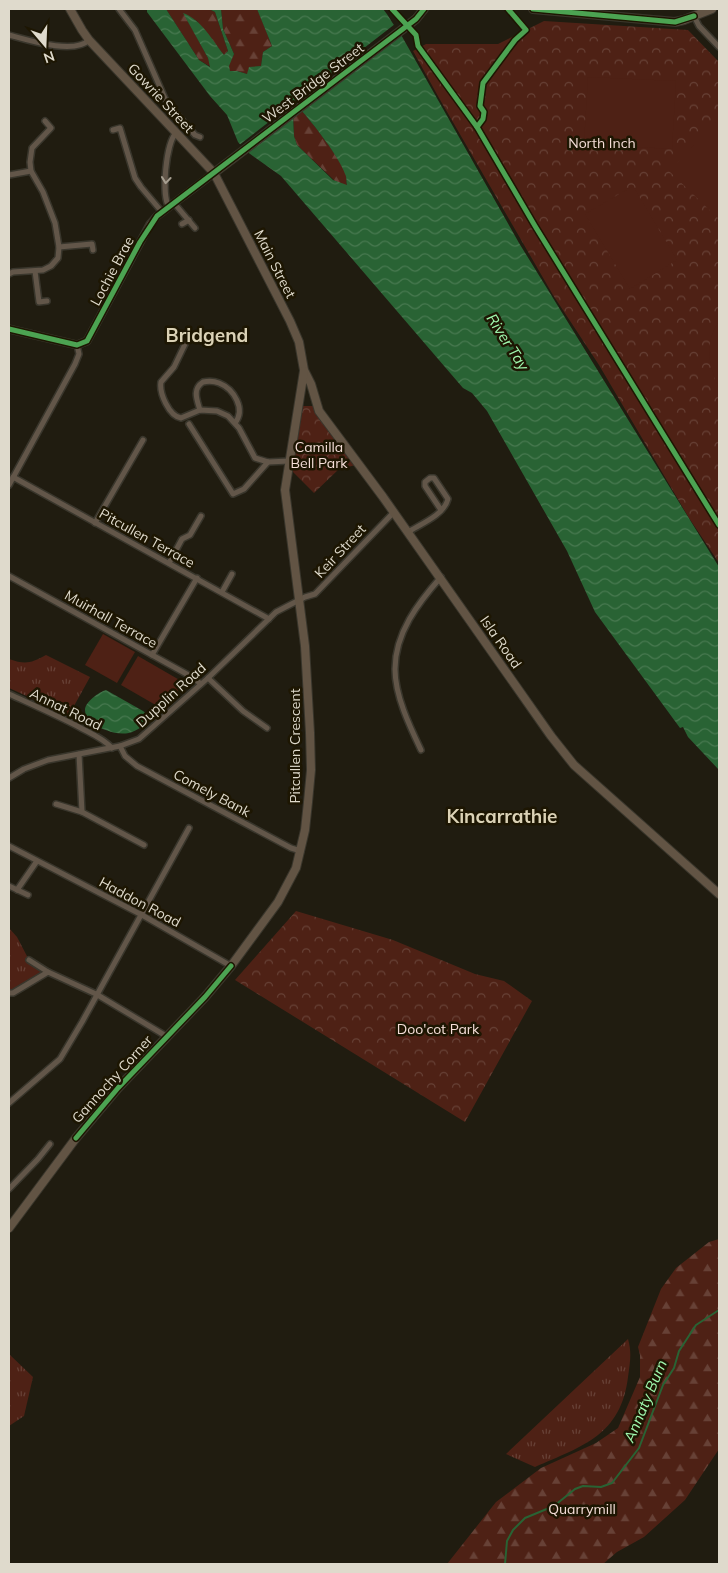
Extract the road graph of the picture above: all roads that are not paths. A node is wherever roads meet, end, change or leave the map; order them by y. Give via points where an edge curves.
1 (70, 9) edge
2 (119, 9) edge
3 (424, 9) edge
4 (533, 9) edge
5 (712, 9) edge
6 (694, 16) junction
7 (9, 35) edge
8 (90, 40) junction
9 (719, 47) edge
10 (45, 121) dead end
11 (112, 130) dead end
12 (176, 133) junction
13 (200, 137) dead end
14 (31, 171) junction
15 (214, 173) junction
16 (9, 175) edge
17 (168, 208) junction
18 (189, 220) junction
19 (182, 224) dead end
20 (195, 228) dead end
21 (59, 247) junction
22 (93, 250) dead end
23 (35, 271) junction
24 (9, 274) edge
25 (46, 301) dead end
26 (9, 329) edge
27 (187, 340) dead end
28 (77, 345) junction
29 (304, 370) junction
30 (200, 410) junction
31 (235, 423) junction
32 (189, 424) dead end
33 (143, 440) dead end
34 (289, 461) junction
35 (268, 462) junction
36 (13, 477) junction
37 (9, 485) edge
38 (442, 510) junction
39 (394, 512) junction
40 (200, 516) dead end
41 (95, 522) junction
42 (408, 532) junction
43 (169, 563) junction
44 (232, 574) dead end
45 (9, 576) edge
46 (197, 578) junction
47 (441, 578) junction
48 (222, 592) junction
49 (300, 601) junction
50 (269, 619) junction
51 (152, 655) junction
52 (208, 678) junction
53 (201, 684) junction
54 (9, 694) edge
55 (267, 728) dead end
56 (120, 746) junction
57 (112, 748) junction
58 (421, 750) dead end
59 (79, 754) junction
60 (9, 778) edge
61 (56, 804) dead end
62 (82, 812) junction
63 (189, 828) dead end
64 (144, 845) dead end
65 (9, 846) edge
66 (301, 851) junction
67 (37, 861) junction
68 (9, 886) edge
69 (17, 890) junction
70 (719, 894) edge
71 (28, 895) dead end
72 (142, 915) junction
73 (29, 960) dead end
74 (231, 966) junction
75 (48, 972) junction
76 (9, 993) edge
77 (96, 994) junction
78 (166, 1036) junction
79 (9, 1103) edge
80 (50, 1144) dead end
81 (9, 1187) edge
82 (9, 1228) edge

1 - 8 main road, Gowrie Street
2 - 13 street via 135,30 167,103
3 - 15 main road, West Bridge Street via 416,19
4 - 6 main road via 675,22
5 - 6 main road
6 - 9 street
7 - 8 street via 52,45 78,46
8 - 12 main road, Gowrie Street
10 - 14 street via 51,128 32,148
11 - 17 street via 120,128 135,178 141,187
12 - 15 main road, Gowrie Street
12 -> 17 street via 171,138 165,185
14 - 16 street
14 - 21 street via 47,200
15 - 17 street, Lochie Brae
15 - 29 main road, Main Street via 290,321 299,342
17 - 18 street
17 - 28 street, Lochie Brae via 150,224 88,339
18 - 19 street
18 - 20 street
21 - 22 street via 92,244
21 - 23 street via 58,258 51,266
23 - 24 street
23 - 25 street via 39,302
26 - 28 street
27 - 30 street via 160,386 177,418
28 - 36 street via 79,354 75,364
29 - 34 main road, Pitcullen Crescent
29 - 39 main road, Isla Road via 319,411
30 - 31 street via 217,411
30 - 31 street via 197,388 203,382 218,382 229,390 239,405 240,416
31 - 35 street via 255,458
32 - 35 street via 234,494 244,489
33 - 41 street
34 - 35 street
34 - 49 main road, Pitcullen Crescent via 285,490
36 - 37 street
36 - 41 street, Pitcullen Terrace
38 - 38 street via 448,499 434,478 430,478 425,486
38 - 42 street
39 - 42 main road, Isla Road
39 - 49 street, Keir Street via 315,594
40 - 43 street
41 - 43 street, Pitcullen Terrace
42 - 47 main road, Isla Road
43 - 46 street, Pitcullen Terrace
44 - 48 street
45 - 51 street, Muirhall Terrace
46 - 48 street, Pitcullen Terrace
46 - 51 street
47 - 58 street via 409,618 395,670 406,718
47 - 70 main road, Isla Road via 574,765
48 - 50 street, Pitcullen Terrace
49 - 50 street, Dupplin Road via 276,612
49 - 66 main road, Pitcullen Crescent via 311,761
50 - 52 street, Dupplin Road
51 - 53 street, Muirhall Terrace
52 - 53 street, Dupplin Road
52 - 55 street via 243,711
53 - 56 street, Dupplin Road via 139,739
54 - 57 street, Annat Road via 92,733
56 - 57 street, Dupplin Road
56 - 66 street, Comely Bank via 125,756 137,766
57 - 59 street, Dupplin Road
59 - 60 street, Dupplin Road via 48,760
59 - 62 street
61 - 62 street
62 - 64 street
63 - 72 street
65 - 67 street, Haddon Road
66 - 74 main road, Pitcullen Crescent via 296,868 270,912
67 - 69 street
67 - 72 street, Haddon Road
68 - 69 street
69 - 71 street
72 - 74 street, Haddon Road
72 - 77 street
73 - 75 street
74 - 78 main road, Gannochy Corner
75 - 76 street
75 - 77 street
77 - 78 street
77 - 79 street via 60,1059
78 - 82 main road, Gannochy Corner via 76,1138
80 - 81 street

